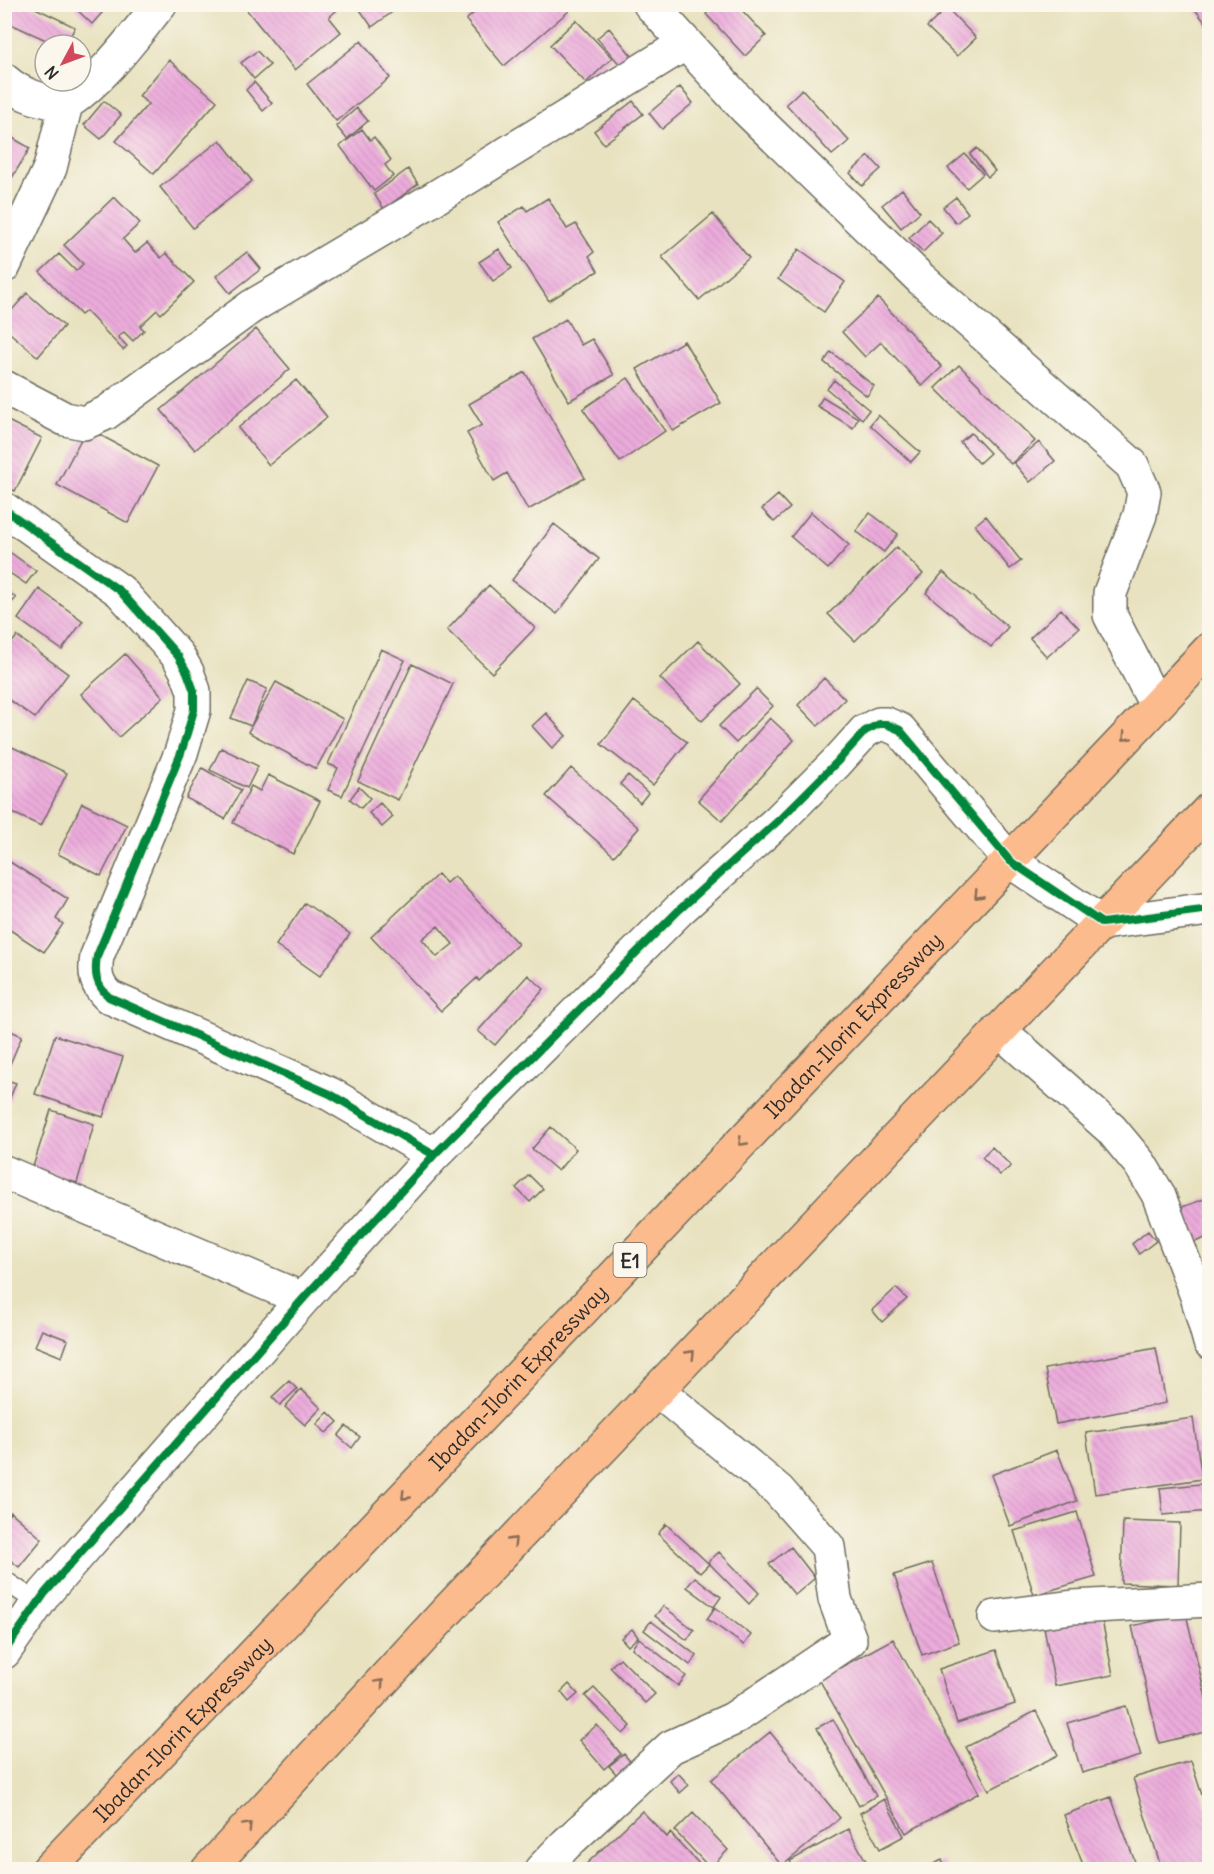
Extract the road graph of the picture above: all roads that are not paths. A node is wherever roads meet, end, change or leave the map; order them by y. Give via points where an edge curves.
1 (160, 4) edge
2 (650, 4) edge
3 (686, 43) junction
4 (4, 80) edge
5 (66, 104) junction
6 (4, 266) edge
7 (4, 387) edge
8 (4, 509) edge
9 (1209, 649) edge
10 (1156, 705) junction
11 (1209, 809) edge
12 (1010, 861) junction
13 (1209, 909) edge
14 (1102, 922) junction
15 (999, 1030) junction
16 (434, 1155) junction
17 (4, 1172) edge
18 (303, 1299) junction
19 (1209, 1342) edge
20 (657, 1390) junction
21 (4, 1580) edge
22 (1209, 1600) edge
23 (38, 1603) junction
24 (996, 1617) dead end
25 (4, 1652) edge
26 (48, 1869) edge
27 (208, 1869) edge
28 (541, 1869) edge

1 - 5 street via 111,65
2 - 3 street
3 - 7 street via 250,307 106,413 84,423 65,419
3 - 10 street via 746,109 921,279 1132,465 1144,492 1140,515 1110,593 1110,615
4 - 5 street via 17,92
5 - 6 street via 50,168
8 - 16 street via 120,591 178,657 194,691 194,710 181,753 97,956 95,978 101,990 110,998 330,1094
9 - 10 highway, Ibadan-Ilorin Expressway / E1
10 -> 12 highway, Ibadan-Ilorin Expressway / E1
11 - 14 highway
12 - 14 street
12 - 16 street via 900,730 879,724 865,731 779,820 679,910
12 -> 26 highway, Ibadan-Ilorin Expressway / E1
13 - 14 street
14 - 15 highway
15 - 19 street via 1111,1129 1140,1164 1158,1194 1197,1296
20 -> 15 highway
16 - 18 street
17 - 18 street
18 - 23 street
27 -> 20 highway
20 - 28 street via 778,1490 828,1547 835,1599 850,1640 733,1719 671,1747
21 - 23 lane
22 - 24 street via 1073,1607
23 - 25 street

